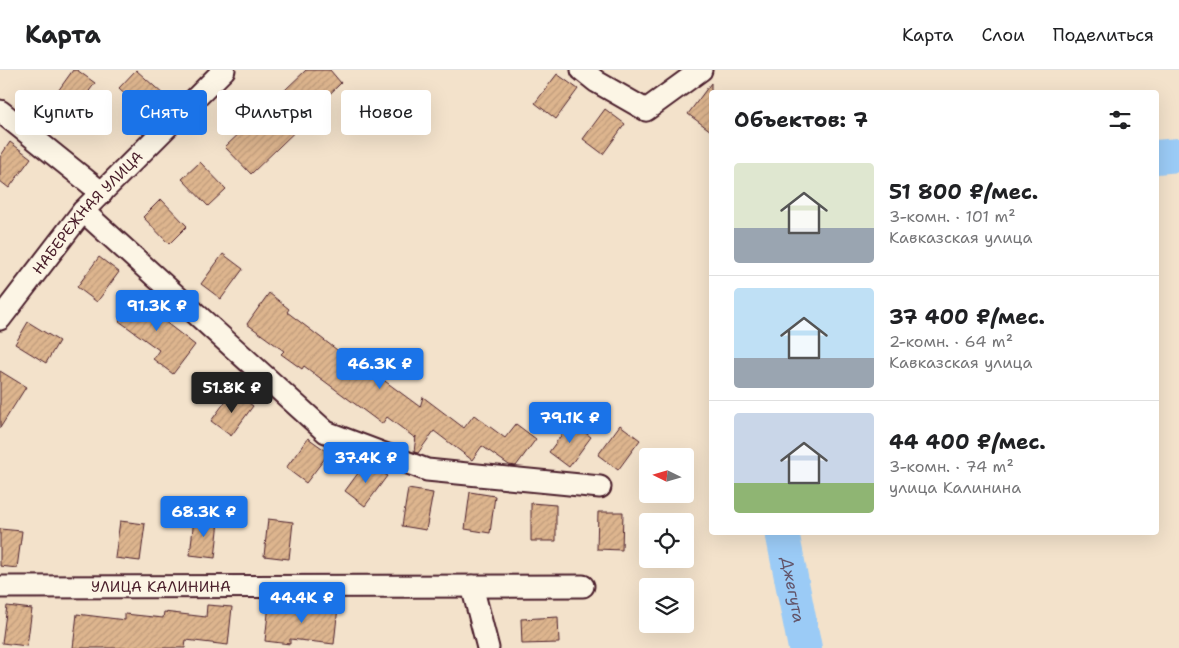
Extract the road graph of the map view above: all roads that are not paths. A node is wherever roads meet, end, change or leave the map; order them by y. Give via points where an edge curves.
1 (224, 70) edge
2 (582, 70) edge
3 (701, 70) edge
4 (0, 111) edge
5 (102, 193) junction
6 (83, 211) junction
7 (0, 319) edge
8 (600, 487) dead end
9 (0, 586) edge
10 (472, 586) junction
11 (583, 586) dead end
12 (488, 648) edge

1 - 5 street, НАБЕРЕЖНАЯ УЛИЦА
2 - 3 street via 646,110
4 - 5 street
5 - 6 street, НАБЕРЕЖНАЯ УЛИЦА
6 - 7 street, НАБЕРЕЖНАЯ УЛИЦА
6 - 8 street via 326,432 427,470
9 - 10 street, УЛИЦА КАЛИНИНА
10 - 11 street, УЛИЦА КАЛИНИНА
10 - 12 street

